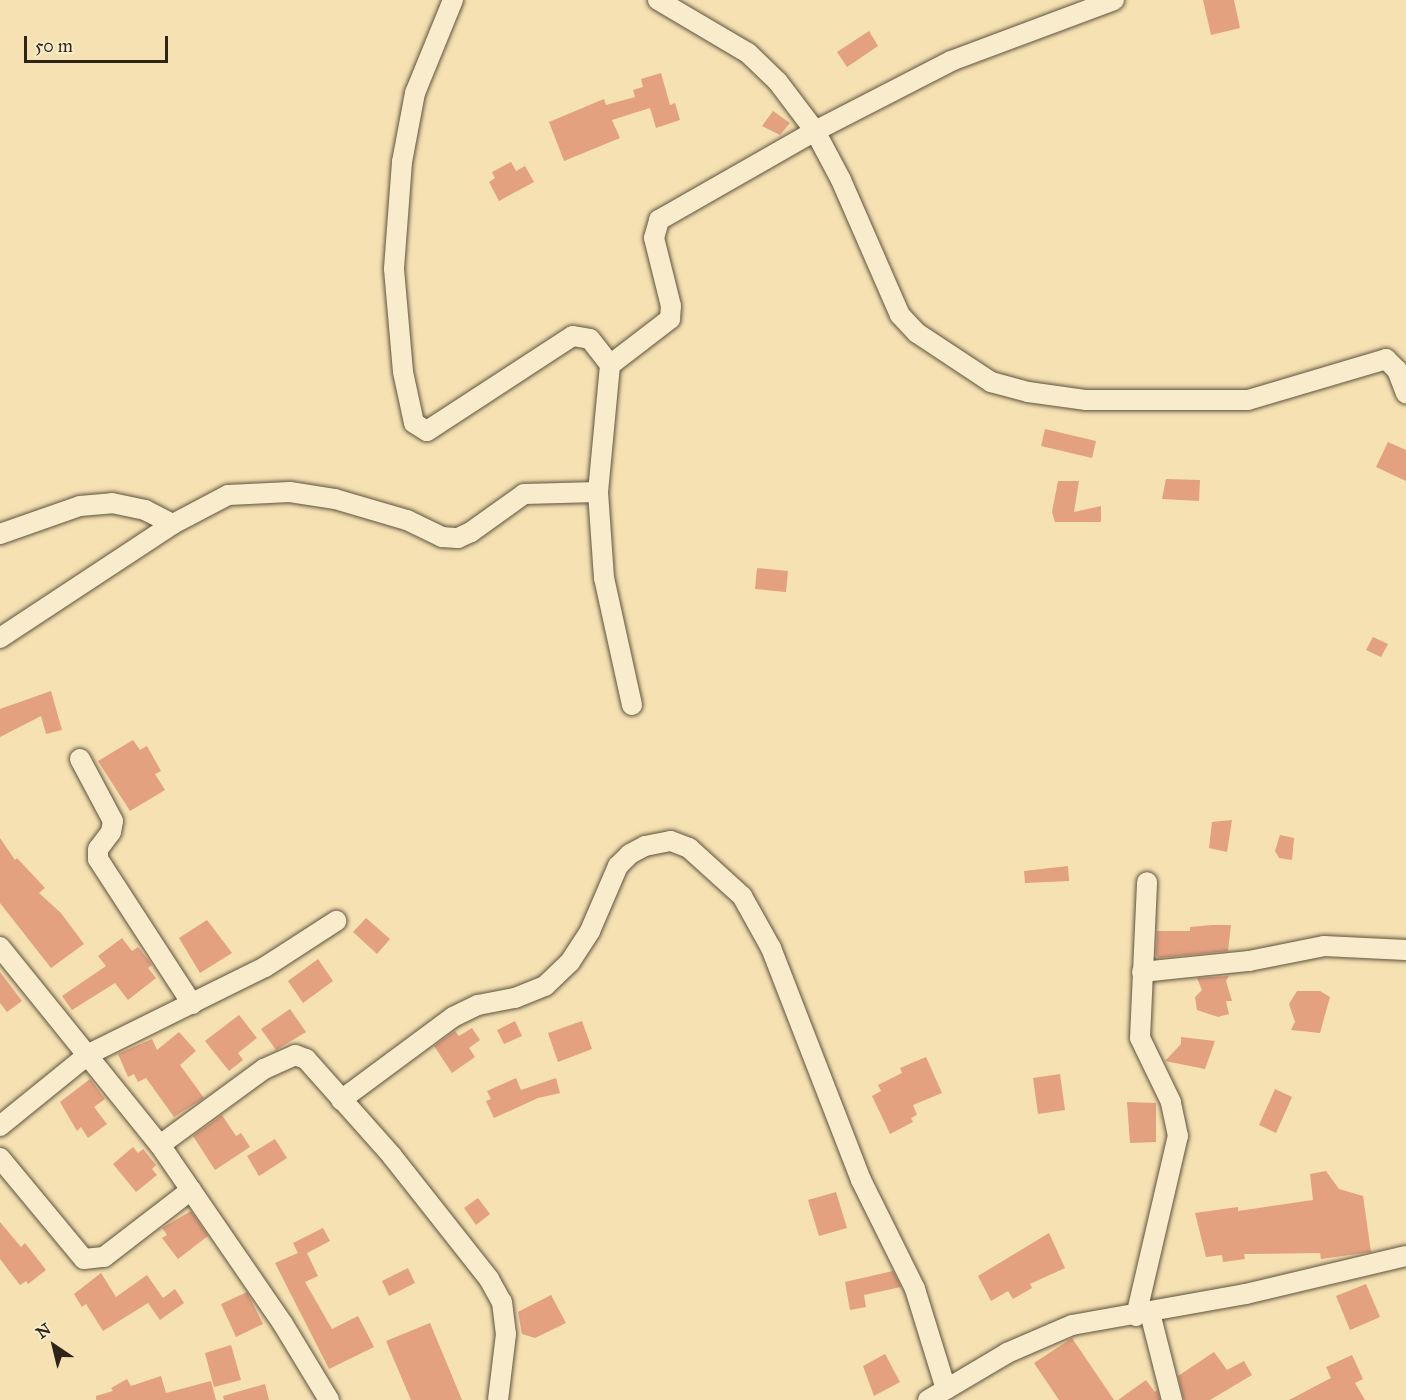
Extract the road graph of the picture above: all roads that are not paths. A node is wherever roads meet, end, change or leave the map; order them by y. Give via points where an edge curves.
1 (453, 0) edge
2 (658, 0) edge
3 (1114, 0) edge
4 (815, 131) junction
5 (610, 365) junction
6 (1406, 393) edge
7 (598, 492) junction
8 (173, 524) junction
9 (0, 534) edge
10 (0, 638) edge
11 (632, 705) dead end
12 (80, 759) dead end
13 (1147, 882) dead end
14 (336, 921) dead end
15 (0, 947) edge
16 (1406, 950) edge
17 (1143, 972) junction
18 (192, 1004) junction
19 (89, 1054) junction
20 (341, 1100) junction
21 (0, 1126) edge
22 (160, 1145) junction
23 (0, 1158) edge
24 (191, 1190) junction
25 (1406, 1257) edge
26 (1143, 1314) junction
27 (946, 1389) junction
28 (329, 1400) edge
29 (498, 1400) edge
30 (928, 1400) edge
31 (1172, 1400) edge

1 - 5 street via 416,93 402,162 394,269 403,372 414,423 427,431 573,336 590,339
2 - 4 street via 748,53 778,82
3 - 4 street via 951,61
4 - 5 street via 659,220 654,238 671,306 670,319
4 - 6 street via 870,240 900,315 912,329 991,382 1086,400 1248,400 1386,359 1397,370
5 - 7 street
7 - 8 street via 525,494 458,538 442,537 407,520 335,499 290,492 228,495
7 - 11 street via 604,578
8 - 9 street via 145,510 112,503 80,506
8 - 10 street
12 - 18 street via 113,821 111,832 98,849 98,859
13 - 17 street
14 - 18 street via 265,967
15 - 19 street
16 - 17 street via 1324,946 1249,961
17 - 26 street via 1140,1038 1171,1102 1178,1136
18 - 19 street
19 - 21 street
19 - 22 street
20 - 22 street via 306,1059 295,1055 264,1069
20 - 27 street via 453,1017 478,1005 515,998 545,986 590,931 618,866 630,855 645,846 671,841 689,848 742,896 771,948 861,1180 915,1289
20 - 29 street via 393,1156 489,1279 502,1302 506,1334
22 - 24 street
23 - 24 street via 84,1259 105,1257
24 - 28 street via 283,1324
25 - 26 street
26 - 27 street via 1072,1325 1007,1353
26 - 31 street
27 - 30 street

